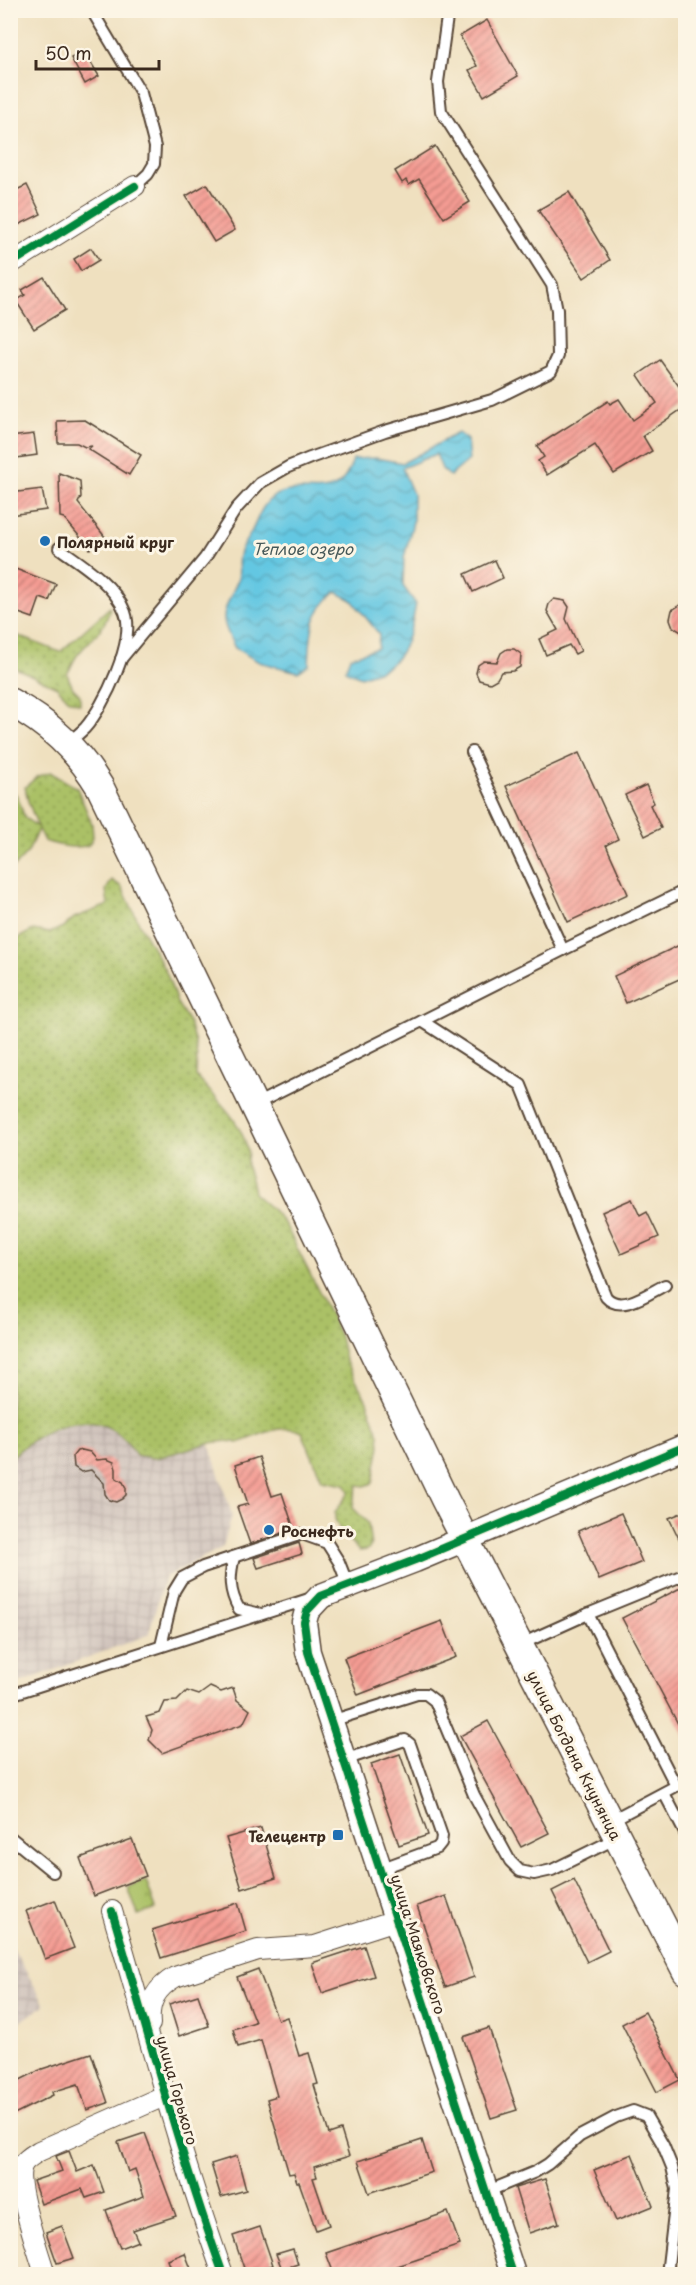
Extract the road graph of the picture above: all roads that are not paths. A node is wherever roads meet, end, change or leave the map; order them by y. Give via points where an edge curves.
1 (448, 10) edge
2 (94, 16) dead end
3 (135, 186) joint
4 (10, 264) edge
5 (59, 548) dead end
6 (121, 659) junction
7 (10, 702) edge
8 (68, 743) junction
9 (472, 752) dead end
10 (686, 890) edge
11 (563, 950) junction
12 (423, 1021) junction
13 (254, 1105) junction
14 (665, 1285) dead end
15 (686, 1446) edge
16 (465, 1539) junction
17 (234, 1557) junction
18 (686, 1574) edge
19 (348, 1586) junction
20 (321, 1596) junction
21 (261, 1614) junction
22 (588, 1614) junction
23 (519, 1645) junction
24 (161, 1646) junction
25 (10, 1695) edge
26 (331, 1721) junction
27 (343, 1760) junction
28 (681, 1784) edge
29 (664, 1793) junction
30 (614, 1829) junction
31 (686, 1835) edge
32 (10, 1837) edge
33 (380, 1869) junction
34 (53, 1872) dead end
35 (112, 1911) dead end
36 (396, 1920) junction
37 (686, 1971) edge
38 (151, 2043) junction
39 (164, 2096) junction
40 (486, 2192) junction
41 (45, 2274) edge
42 (223, 2274) edge
43 (513, 2274) edge
44 (667, 2274) edge

1 - 6 lane via 438,82 441,111 552,285 558,356 551,371 492,400 385,430 288,467 260,483 236,509 205,558
2 - 3 lane via 141,93 155,147 154,164
3 - 4 street
5 - 6 lane via 107,586 124,609 127,634
6 - 8 lane via 95,714
7 - 8 main road, улица Богдана Кнунянца
8 - 13 main road, улица Богдана Кнунянца via 110,806
9 - 11 lane
10 - 11 lane
11 - 12 lane
12 - 13 lane
12 - 14 lane via 521,1085 606,1297 625,1304
13 - 16 main road, улица Богдана Кнунянца
15 - 16 street
16 - 19 street
16 - 23 main road, улица Богдана Кнунянца
17 - 19 lane via 302,1534 327,1543
17 - 21 lane via 229,1576 232,1596 239,1609
17 - 24 lane via 182,1578 174,1591
18 - 22 lane
19 - 20 street
20 - 21 lane
20 - 26 street, улица Маяковского via 307,1611 304,1622 308,1652
21 - 24 lane
22 - 23 lane
22 - 28 lane
23 - 30 main road, улица Богдана Кнунянца
24 - 25 lane
26 - 27 street, улица Маяковского
26 - 30 lane via 417,1694 426,1694 435,1701 474,1794 510,1861 520,1871 534,1874 552,1870
27 - 33 street, улица Маяковского
27 - 33 lane via 405,1740 410,1744 442,1836 436,1848
28 - 29 lane
29 - 30 lane
29 - 31 lane
30 - 37 main road, улица Богдана Кнунянца
32 - 34 lane
33 - 36 street, улица Маяковского
35 - 38 street, улица Горького
36 - 38 street, улица Горького via 315,1946 258,1950 175,1977 164,1983 151,2000
36 - 40 street, улица Маяковского
38 - 39 street, улица Горького
39 - 41 street via 39,2151 22,2164 21,2191
39 - 42 street, улица Горького
40 - 43 street, улица Маяковского
40 - 44 lane via 535,2172 580,2136 616,2117 633,2111 646,2116 663,2145 677,2189

